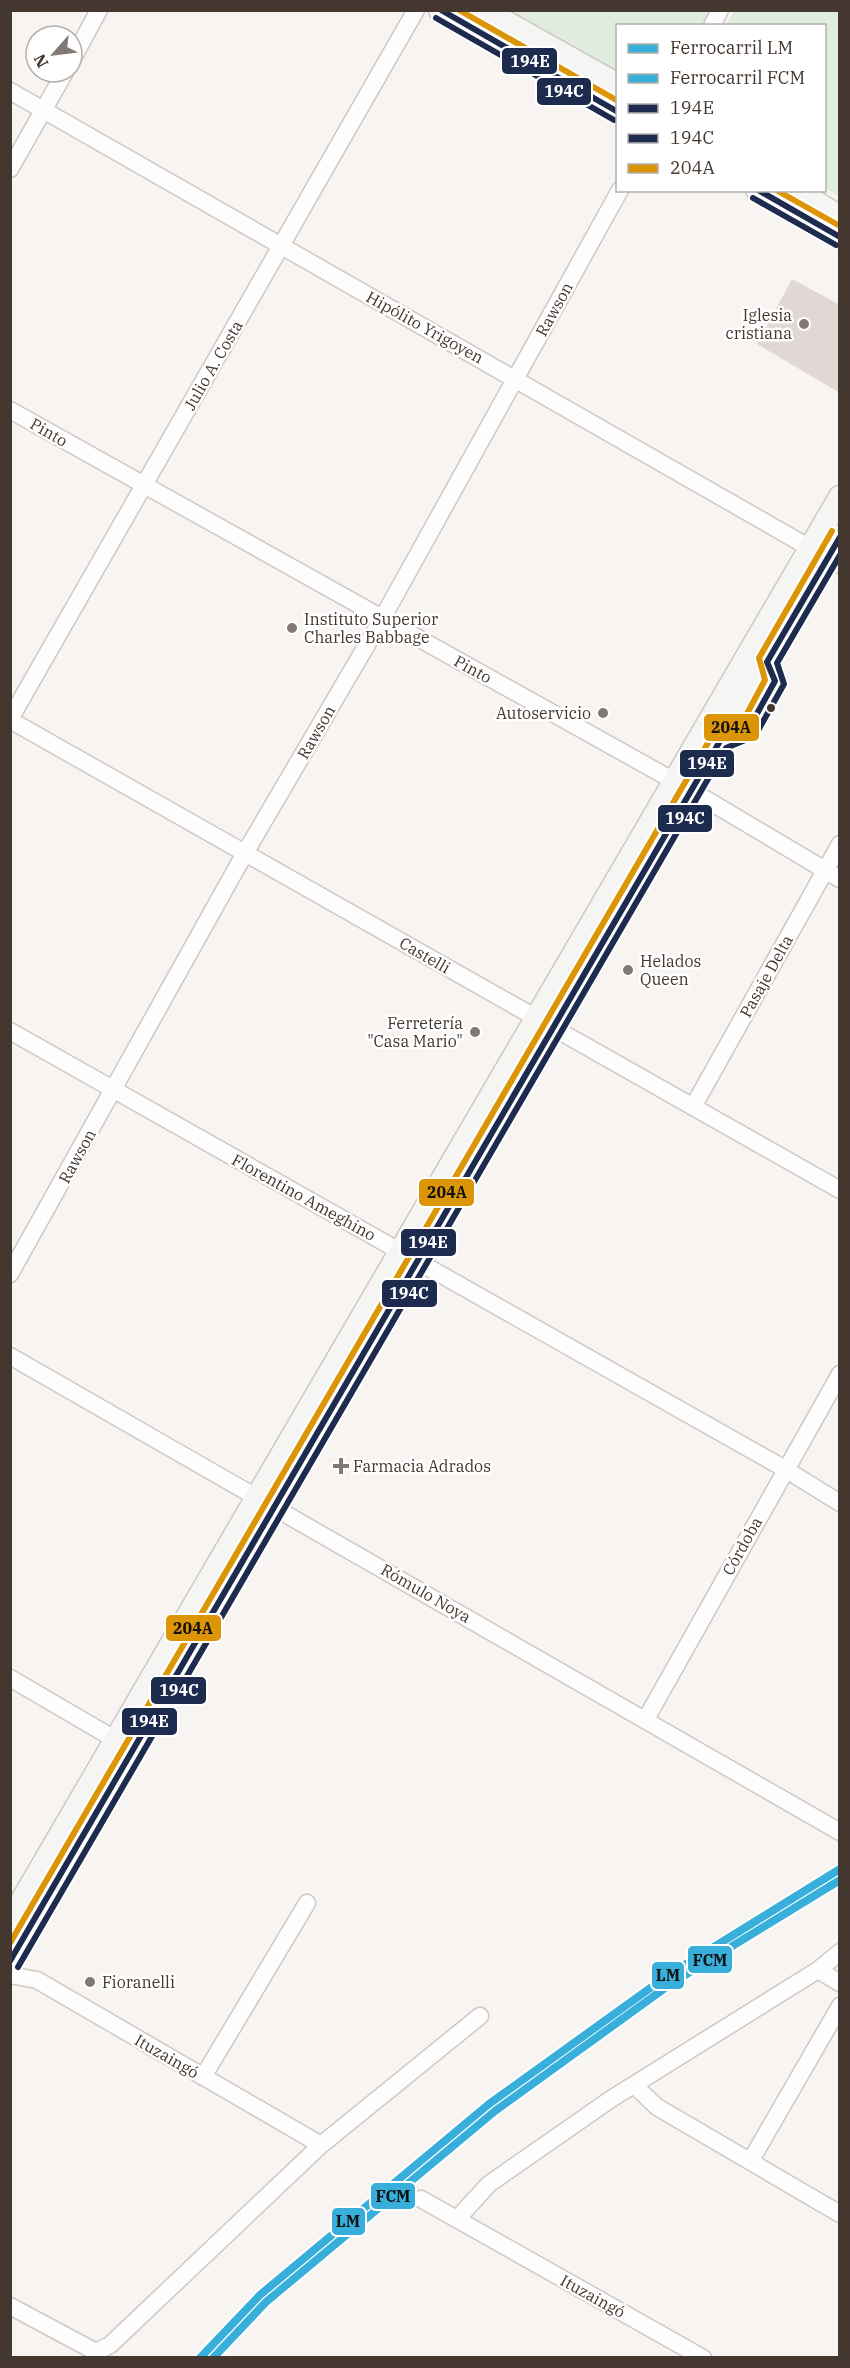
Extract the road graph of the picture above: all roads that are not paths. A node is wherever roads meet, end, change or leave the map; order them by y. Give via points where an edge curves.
1 (99, 10) edge
2 (416, 10) edge
3 (440, 10) edge
4 (484, 10) edge
5 (720, 10) edge
6 (713, 24) edge
7 (84, 38) edge
8 (58, 84) edge
9 (616, 84) edge
10 (10, 91) edge
11 (44, 110) junction
12 (616, 111) edge
13 (10, 169) edge
14 (619, 192) edge
15 (761, 192) edge
16 (798, 192) edge
17 (840, 217) edge
18 (840, 237) edge
19 (281, 246) junction
20 (516, 378) junction
21 (10, 410) edge
22 (144, 486) junction
23 (840, 497) edge
24 (840, 536) edge
25 (826, 557) edge
26 (382, 619) junction
27 (10, 719) edge
28 (683, 786) junction
29 (840, 844) edge
30 (245, 853) junction
31 (832, 874) edge
32 (545, 1023) junction
33 (10, 1031) edge
34 (114, 1089) junction
35 (693, 1107) junction
36 (840, 1190) edge
37 (409, 1256) junction
38 (10, 1274) edge
39 (10, 1356) edge
40 (840, 1374) edge
41 (785, 1469) junction
42 (267, 1502) junction
43 (840, 1503) edge
44 (10, 1678) edge
45 (646, 1719) junction
46 (125, 1745) junction
47 (840, 1832) edge
48 (307, 1903) dead end
49 (10, 1920) edge
50 (840, 1952) edge
51 (10, 1962) edge
52 (818, 1970) junction
53 (10, 1975) edge
54 (840, 1983) edge
55 (840, 2006) edge
56 (480, 2016) dead end
57 (203, 2077) junction
58 (634, 2085) junction
59 (321, 2145) junction
60 (751, 2160) junction
61 (421, 2199) dead end
62 (840, 2214) edge
63 (457, 2219) junction
64 (10, 2306) edge
65 (703, 2358) edge

1 - 7 street
2 - 19 street, Julio A. Costa
3 - 12 main road
4 - 9 main road
5 - 6 street
8 - 11 street
10 - 11 street, Hipólito Yrigoyen
11 - 13 street
11 - 19 street, Hipólito Yrigoyen
14 - 20 street, Rawson
15 - 18 main road
16 - 17 main road
19 - 20 street, Hipólito Yrigoyen
19 - 22 street, Julio A. Costa
20 - 25 street, Hipólito Yrigoyen
20 - 26 street, Rawson
21 - 22 street, Pinto
22 - 26 street, Pinto
22 - 27 street, Julio A. Costa
23 - 25 main road
24 - 25 main road
25 - 28 main road
26 - 28 street, Pinto
26 - 30 street, Rawson
27 - 30 street, Castelli
28 - 31 street, Pinto
28 - 32 main road
29 - 31 street, Pasaje Delta
30 - 32 street, Castelli
30 - 34 street, Rawson
31 - 35 street, Pasaje Delta
32 - 35 street, Castelli
32 - 37 main road
33 - 34 street, Florentino Ameghino
34 - 37 street, Florentino Ameghino
34 - 38 street, Rawson
35 - 36 street, Castelli
37 - 41 street, Florentino Ameghino
37 - 42 main road
39 - 42 street, Rómulo Noya
40 - 41 street, Córdoba
41 - 43 street, Florentino Ameghino
41 - 45 street, Córdoba
42 - 45 street, Rómulo Noya
42 - 46 main road
44 - 46 street
45 - 47 street, Rómulo Noya
46 - 49 main road
46 - 51 main road
48 - 57 street
50 - 52 street
52 - 54 street
52 - 58 street
53 - 57 street, Ituzaingó via 37,1980
55 - 60 street
56 - 59 street
57 - 59 street, Ituzaingó
58 - 60 street via 657,2107
58 - 63 street via 489,2184
59 - 64 street via 110,2345 96,2352
60 - 62 street
61 - 63 street, Ituzaingó
63 - 65 street, Ituzaingó

